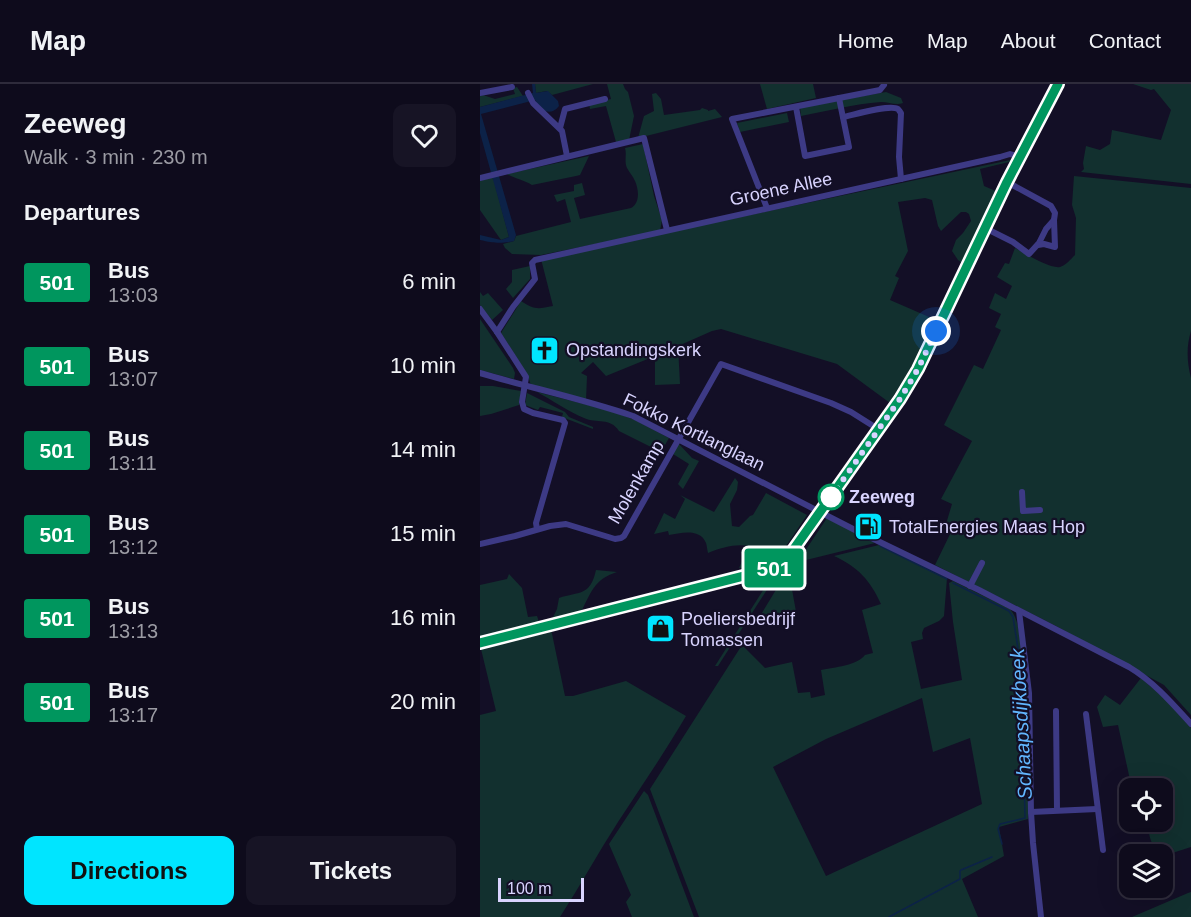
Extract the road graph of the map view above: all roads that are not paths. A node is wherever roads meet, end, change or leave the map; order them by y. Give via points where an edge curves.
1 (1058, 84) edge
2 (884, 85) edge
3 (512, 87) dead end
4 (480, 93) edge
5 (528, 93) dead end
6 (839, 98) junction
7 (605, 99) dead end
8 (796, 107) junction
9 (843, 117) junction
10 (560, 129) junction
11 (567, 156) junction
12 (1020, 157) junction
13 (480, 178) edge
14 (901, 179) junction
15 (1007, 182) junction
16 (766, 208) junction
17 (1054, 220) junction
18 (985, 228) junction
19 (667, 230) junction
20 (1037, 245) junction
21 (480, 309) edge
22 (497, 332) junction
23 (480, 373) edge
24 (526, 387) junction
25 (878, 429) junction
26 (678, 438) junction
27 (1022, 492) dead end
28 (1041, 510) dead end
29 (821, 512) junction
30 (537, 530) junction
31 (480, 544) edge
32 (982, 563) dead end
33 (970, 586) junction
34 (1019, 611) junction
35 (480, 643) edge
36 (1056, 711) dead end
37 (1086, 714) dead end
38 (1191, 724) edge
39 (1097, 809) junction
40 (1057, 810) junction
41 (1031, 812) junction
42 (1103, 850) dead end
43 (1041, 917) edge

1 - 12 main road
2 - 6 street via 880,90
3 - 4 street
5 - 10 street
6 - 8 street
6 - 9 street
7 - 10 street via 565,109
8 - 9 street via 805,156 849,147
8 - 16 street via 732,119
9 - 14 street via 888,108 900,110
10 - 11 street
11 - 13 street
11 - 19 street via 644,138
12 - 14 street, Groene Allee via 1010,154
12 - 15 main road
14 - 16 street, Groene Allee
15 - 17 street via 1051,206
15 - 18 main road
16 - 19 street, Groene Allee
17 - 20 street
17 - 20 street via 1055,247
18 - 20 street via 1029,254
18 - 25 main road via 918,369
19 - 22 street, Groene Allee via 535,260 535,279
21 - 22 street
22 - 24 street via 526,377
23 - 24 street, Fokko Kortlanglaan
24 - 26 street, Fokko Kortlanglaan via 633,416
24 - 30 street via 524,409 565,423
25 - 26 street, Molenkamp via 831,403 721,364
25 - 29 main road
26 - 29 street, Fokko Kortlanglaan
26 - 30 street, Molenkamp via 621,538 566,524
27 - 28 street via 1023,511
29 - 33 street
29 - 35 main road via 786,560 775,568
30 - 31 street, Molenkamp
32 - 33 street
33 - 34 street
34 - 38 street via 1143,675
34 - 41 street via 1029,693
36 - 40 street
37 - 39 street
39 - 40 street
39 - 42 street
40 - 41 street
41 - 43 street

